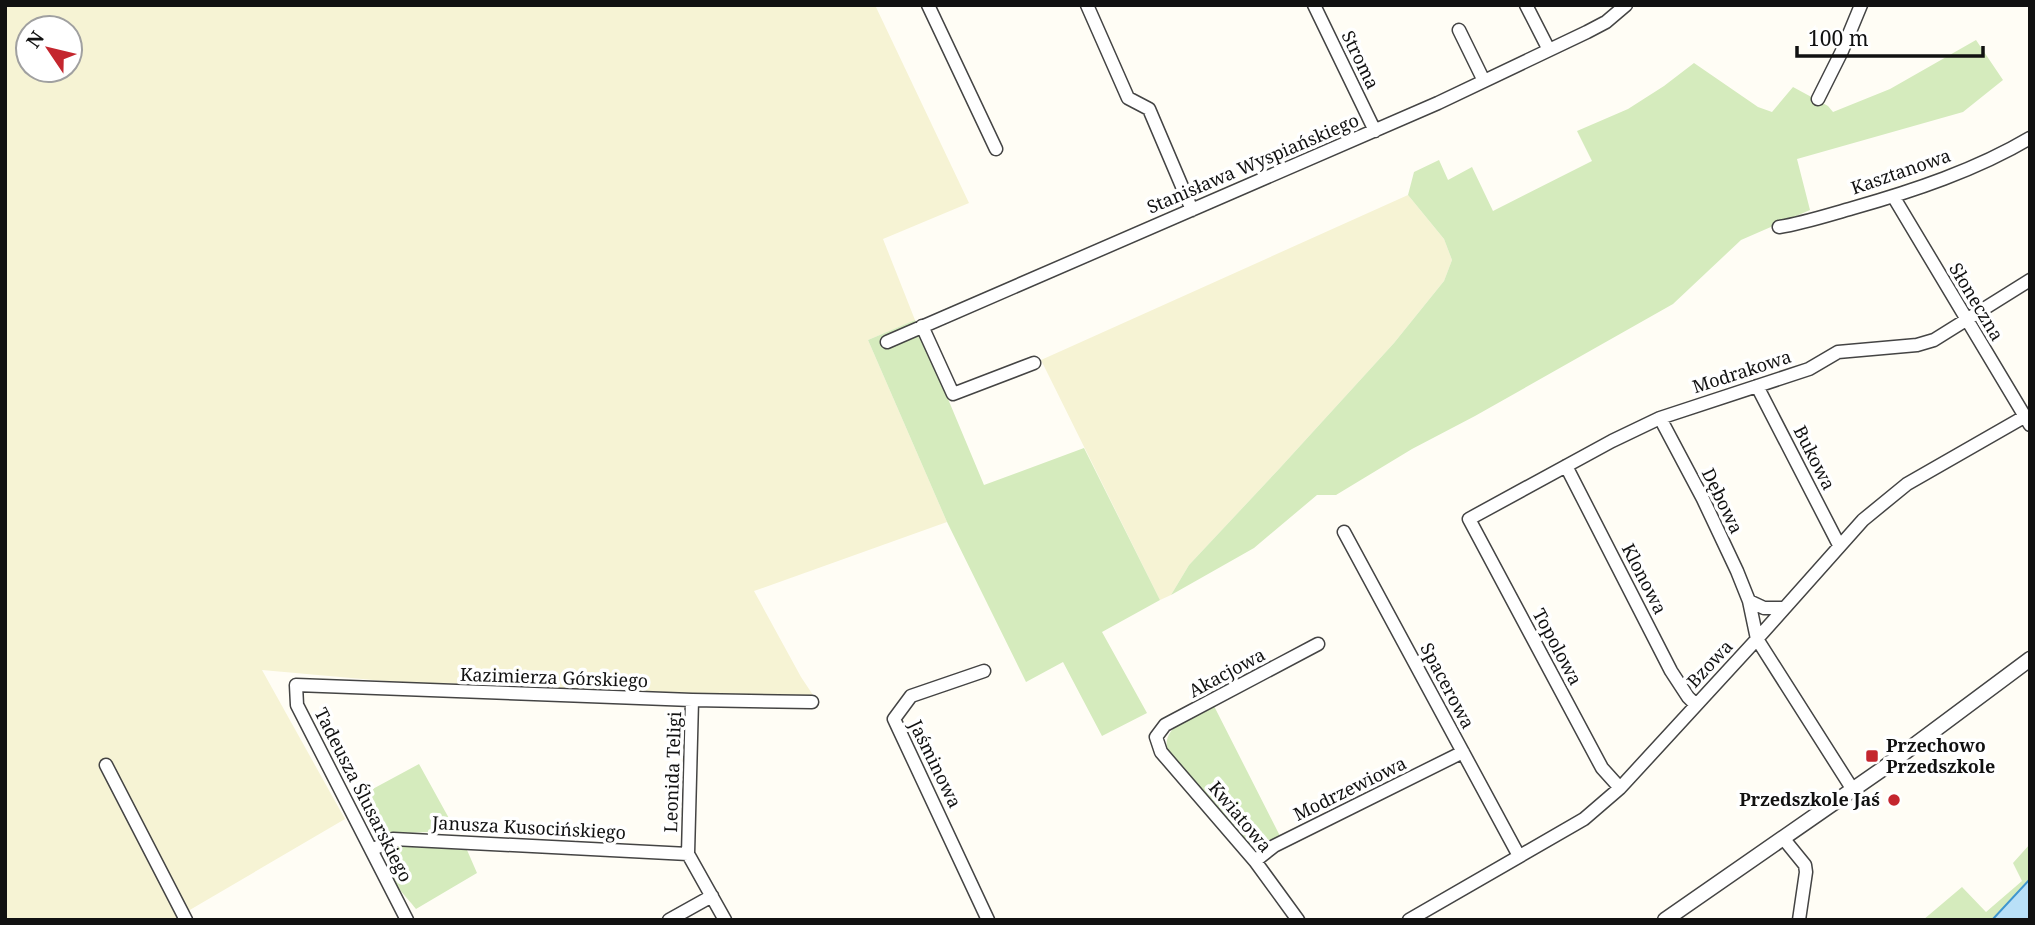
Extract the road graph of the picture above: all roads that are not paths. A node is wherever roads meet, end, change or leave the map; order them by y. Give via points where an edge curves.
1 (928, 5) edge
2 (1087, 5) edge
3 (1314, 5) edge
4 (1526, 5) edge
5 (1626, 5) edge
6 (1861, 5) edge
7 (1459, 30) dead end
8 (1549, 50) junction
9 (1485, 81) junction
10 (1818, 99) dead end
11 (1375, 131) junction
12 (2030, 138) edge
13 (996, 149) dead end
14 (1893, 196) junction
15 (1192, 211) junction
16 (1779, 227) dead end
17 (2030, 280) edge
18 (1966, 320) junction
19 (922, 326) junction
20 (887, 342) dead end
21 (1034, 363) dead end
22 (1757, 386) junction
23 (1660, 418) junction
24 (2027, 421) edge
25 (1566, 466) junction
26 (1469, 519) joint
27 (1344, 532) dead end
28 (1839, 545) junction
29 (1749, 601) junction
30 (1783, 608) junction
31 (1758, 639) junction
32 (1318, 645) dead end
33 (2030, 659) edge
34 (984, 671) dead end
35 (296, 685) joint
36 (692, 700) junction
37 (812, 702) dead end
38 (1696, 705) junction
39 (1156, 737) joint
40 (1463, 752) junction
41 (106, 765) dead end
42 (1620, 788) junction
43 (1853, 790) junction
44 (1783, 838) junction
45 (372, 850) junction
46 (688, 854) junction
47 (1519, 856) junction
48 (1255, 861) junction
49 (712, 896) junction
50 (186, 920) edge
51 (407, 920) edge
52 (669, 920) edge
53 (725, 920) edge
54 (988, 920) edge
55 (1298, 920) edge
56 (1409, 920) edge
57 (1665, 920) edge
58 (1799, 920) edge

1 - 13 street
2 - 15 street via 1128,98 1149,109
3 - 11 street, Stroma
4 - 8 street
5 - 8 street, Stanisława Wyspiańskiego via 1606,22
6 - 10 street
7 - 9 street
8 - 9 street, Stanisława Wyspiańskiego
9 - 11 street, Stanisława Wyspiańskiego
11 - 15 street, Stanisława Wyspiańskiego
12 - 14 street, Kasztanowa via 2001,155
14 - 16 street, Kasztanowa
14 - 18 street, Słoneczna
15 - 19 street, Stanisława Wyspiańskiego
17 - 18 street, Modrakowa
18 - 22 street, Modrakowa via 1926,342 1838,352 1809,369
18 - 24 street, Słoneczna
19 - 20 street, Stanisława Wyspiańskiego
19 - 21 street via 953,394
22 - 23 street, Modrakowa
22 - 28 street, Bukowa
23 - 25 street, Modrakowa
23 - 29 street, Dębowa
24 - 28 street, Bzowa via 1907,484
25 - 26 street, Modrakowa
25 - 38 street, Klonowa via 1671,671
26 - 42 street, Topolowa via 1602,768
27 - 40 street, Spacerowa
28 - 30 street, Bzowa
29 - 30 street via 1764,608
29 - 31 street, Dębowa
30 - 31 street, Bzowa
31 - 38 street, Bzowa
31 - 43 street, Dębowa
32 - 39 street, Akacjowa via 1165,726
33 - 43 street
34 - 54 street, Jaśminowa via 911,696 894,719
35 - 36 street, Kazimierza Górskiego
35 - 45 street, Tadeusza Ślusarskiego via 297,705
36 - 37 street, Kazimierza Górskiego
36 - 46 street, Leonida Teligi
38 - 42 street, Bzowa
39 - 48 street, Kwiatowa via 1161,752
40 - 47 street, Spacerowa
40 - 48 street, Modrzewiowa via 1274,846
41 - 50 street
42 - 47 street, Bzowa via 1584,819
43 - 44 street
44 - 57 street
44 - 58 street via 1805,865
45 - 46 street, Janusza Kusocińskiego via 393,839
45 - 51 street, Tadeusza Ślusarskiego
46 - 49 street, Leonida Teligi
47 - 56 street, Bzowa
48 - 55 street, Kwiatowa
49 - 52 street
49 - 53 street, Leonida Teligi

